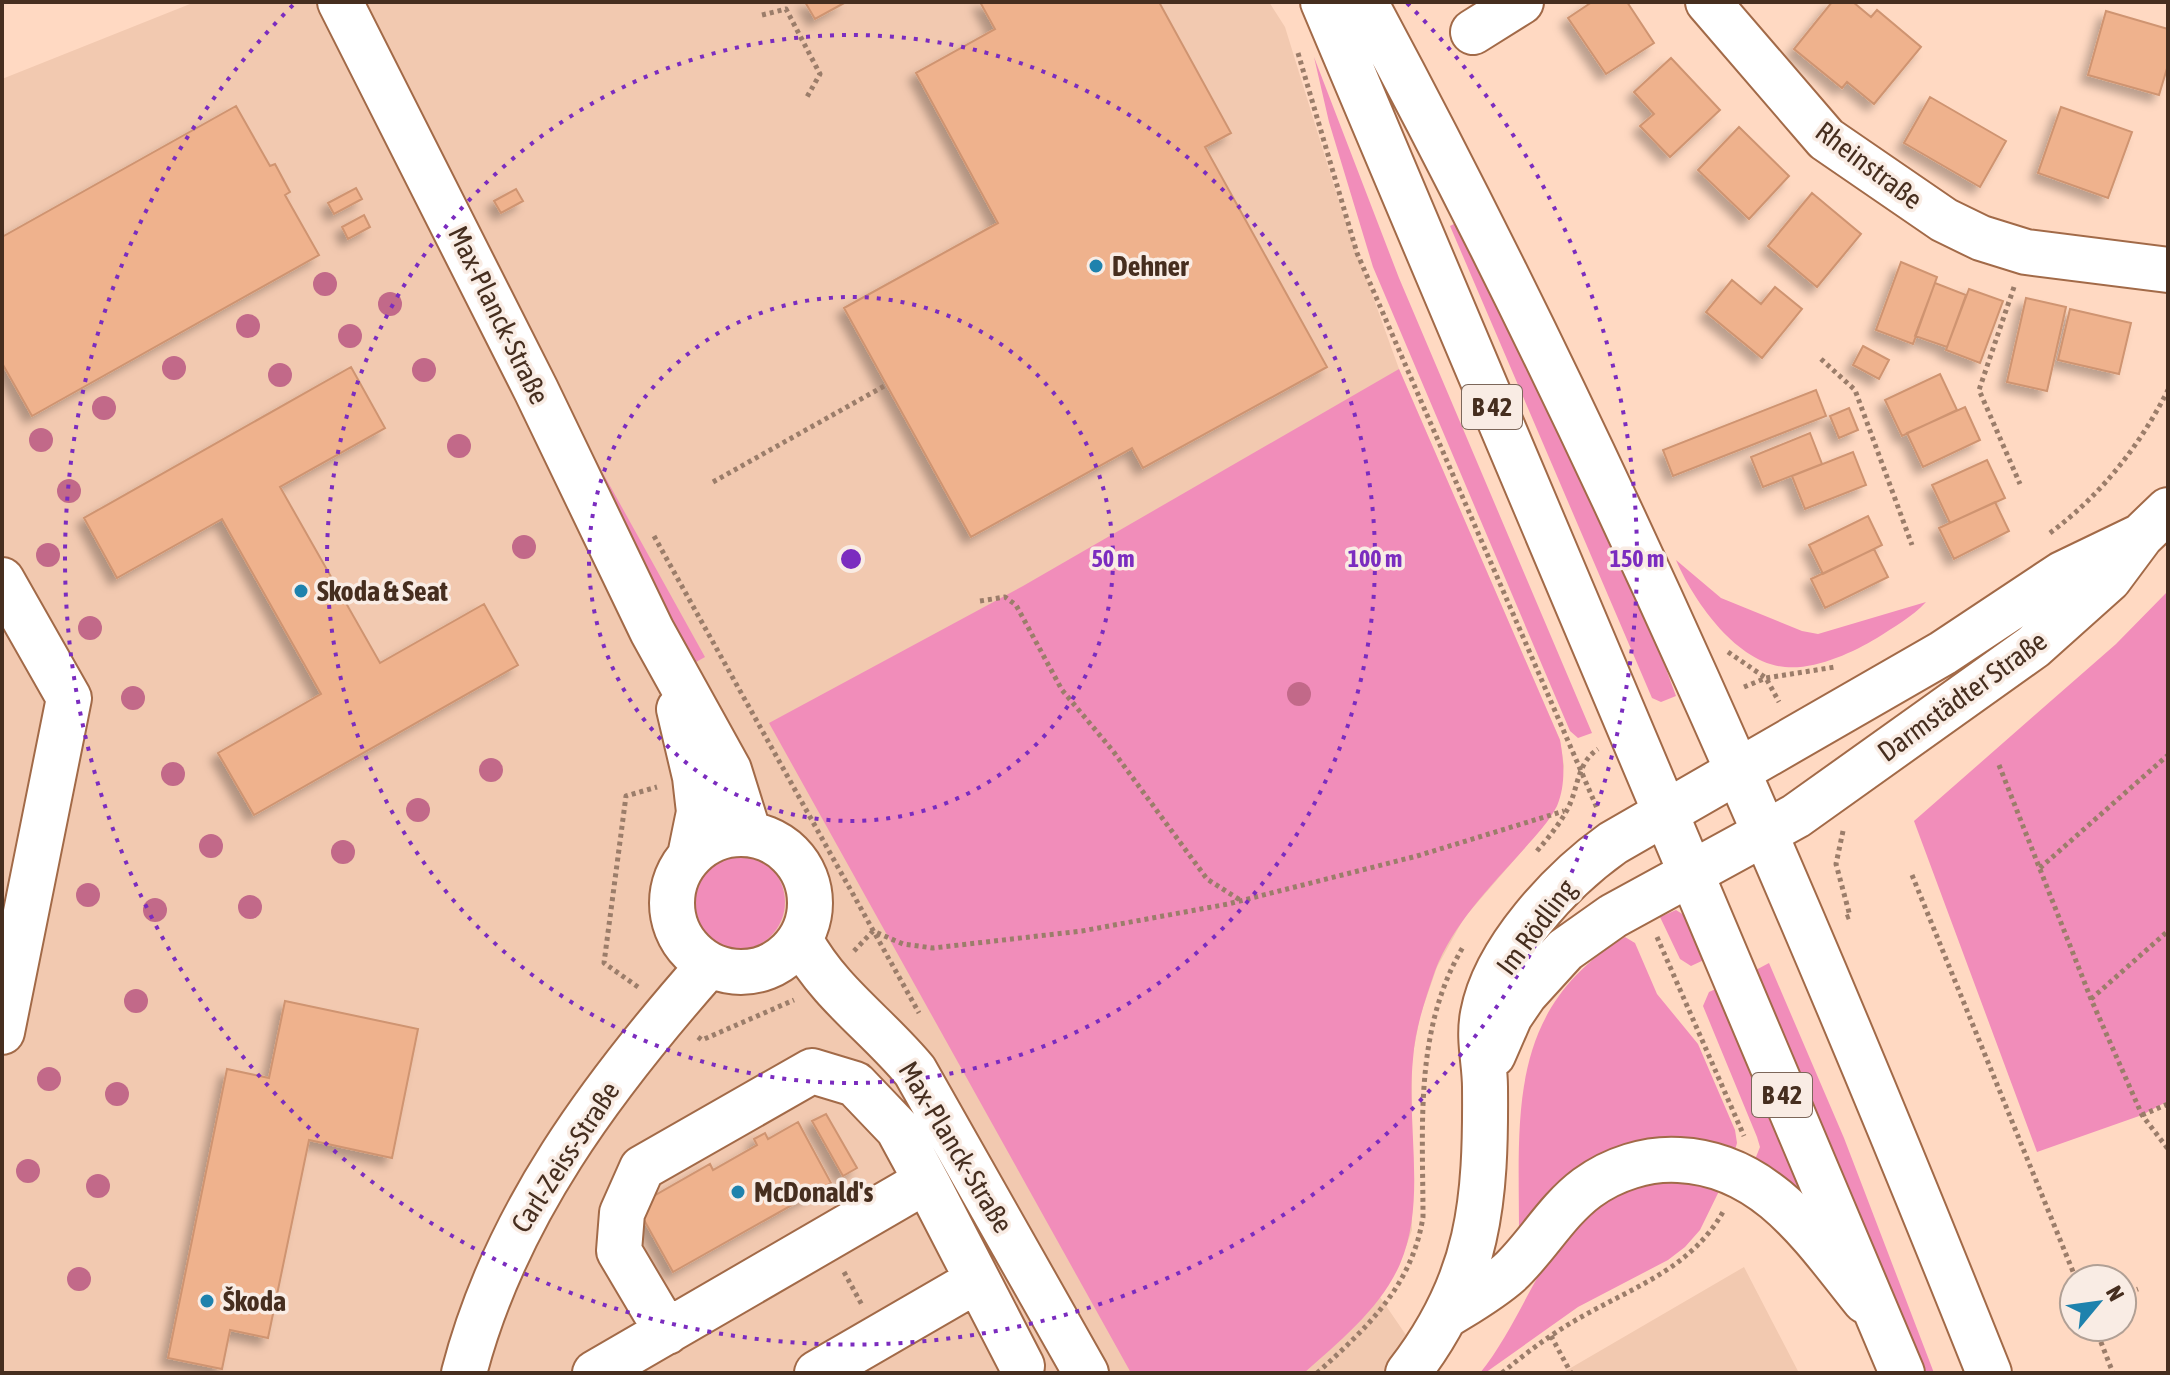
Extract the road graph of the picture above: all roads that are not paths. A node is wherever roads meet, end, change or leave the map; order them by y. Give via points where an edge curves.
1 (1323, 2) edge
2 (1365, 2) edge
3 (1521, 2) edge
4 (1708, 2) edge
5 (352, 6) edge
6 (1473, 32) dead end
7 (2166, 262) edge
8 (2155, 523) edge
9 (2, 580) edge
10 (1736, 771) junction
11 (712, 773) junction
12 (1663, 812) junction
13 (749, 834) junction
14 (1764, 834) junction
15 (690, 856) junction
16 (1689, 875) junction
17 (801, 941) junction
18 (709, 965) junction
19 (2, 1032) edge
20 (1485, 1084) junction
21 (922, 1188) junction
22 (976, 1281) junction
23 (1449, 1314) junction
24 (1876, 1316) junction
25 (667, 1332) junction
26 (1077, 1356) edge
27 (1016, 1370) edge
28 (464, 1373) edge
29 (595, 1373) edge
30 (817, 1373) edge
31 (1408, 1373) edge
32 (1902, 1373) edge
33 (1989, 1373) edge

1 - 12 street, B 42
2 - 10 street, B 42 via 1445,149 1562,390
3 - 6 street
4 - 7 street, Rheinstraße via 1826,139 1944,220 2026,252
5 - 11 street, Max-Planck-Straße via 652,631
8 - 10 street, Darmstädter Straße
8 - 14 street, Darmstädter Straße via 2109,579 2033,647 1828,795
9 - 19 street via 69,698
10 - 12 street, Darmstädter Straße
10 - 14 street, B 42
11 - 13 street, Max-Planck-Straße
11 - 15 street, Max-Planck-Straße
12 - 16 street, B 42
12 - 20 street, Im Rödling via 1570,878 1505,961 1483,1014 1480,1050
13 - 15 street via 717,838
13 - 17 street via 788,851 801,868 811,908
14 - 16 street, Darmstädter Straße
14 - 33 street, B 42
15 - 18 street via 679,870 671,906 682,940
16 - 20 street, Im Rödling via 1586,933 1544,970 1510,1016
16 - 24 street, B 42
17 - 18 street via 784,959 755,972
17 - 26 street, Max-Planck-Straße via 826,981 915,1071
18 - 28 street, Carl-Zeiss-Straße via 583,1122 533,1198 495,1275
20 - 23 street, Im Rödling via 1475,1244
21 - 22 street
21 - 25 street
21 - 25 street via 898,1129 855,1084 812,1071 642,1168 622,1213 619,1251
22 - 27 street
22 - 30 street
23 - 24 street via 1509,1273 1571,1203 1612,1173 1663,1159 1701,1161 1740,1173 1783,1205
23 - 31 street, Im Rödling
24 - 32 street, B 42
25 - 29 street
26 - 27 street

